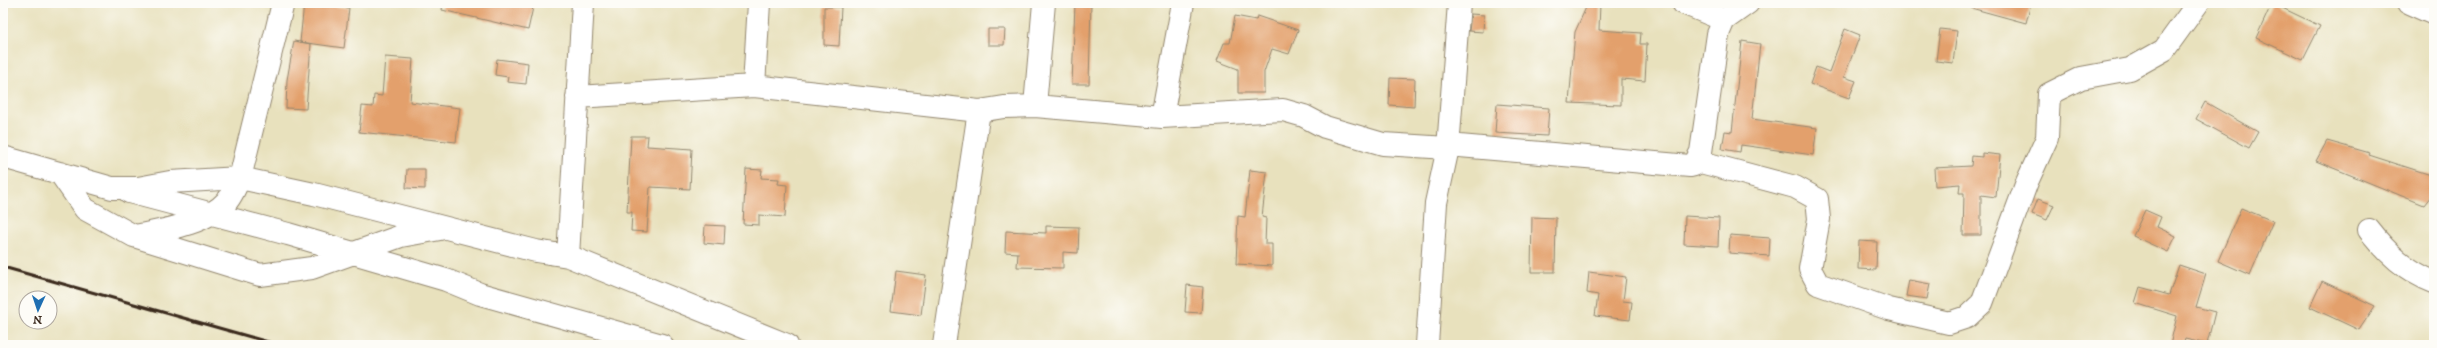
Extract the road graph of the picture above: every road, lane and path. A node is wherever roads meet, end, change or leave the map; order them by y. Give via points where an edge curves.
1 (283, 3) edge
2 (583, 3) edge
3 (759, 3) edge
4 (1044, 3) edge
5 (1183, 3) edge
6 (1459, 3) edge
7 (1683, 3) edge
8 (1748, 3) edge
9 (2198, 3) edge
10 (2409, 3) edge
11 (2434, 14) edge
12 (1724, 20) junction
13 (754, 86) junction
14 (577, 97) junction
15 (1035, 106) junction
16 (979, 111) junction
17 (1162, 117) junction
18 (1448, 148) junction
19 (3, 157) edge
20 (1697, 161) junction
21 (60, 173) junction
22 (240, 178) junction
23 (112, 188) junction
24 (212, 214) junction
25 (446, 228) junction
26 (2369, 230) dead end
27 (134, 236) junction
28 (353, 252) junction
29 (568, 256) junction
30 (2434, 282) edge
31 (662, 345) edge
32 (787, 345) edge
33 (944, 345) edge
34 (1427, 345) edge

1 - 22 street
2 - 14 street
3 - 13 street
4 - 15 street
5 - 17 street
6 - 18 street
7 - 12 street
8 - 12 street
9 - 20 street via 2164,50 2130,69 2081,78 2049,94 2047,138 2027,182 1982,303 1967,317 1949,323 1889,309 1818,284 1810,269 1819,219 1817,199 1795,187
10 - 11 street
12 - 20 street via 1718,34 1701,152
13 - 14 street
13 - 16 street
14 - 29 street
15 - 16 street
15 - 17 street
16 - 33 street
17 - 18 street via 1283,110 1304,116 1324,127 1383,144
18 - 20 street via 1448,145 1690,166
18 - 34 street via 1436,203
19 - 21 street
21 - 23 street
21 - 27 street via 85,209
22 - 23 street via 170,182 138,188
22 - 24 street via 228,199
22 - 25 street
23 - 24 street
24 - 27 street via 166,230
24 - 28 street
25 - 28 street via 400,236
25 - 29 street via 536,251
26 - 30 street via 2384,250 2411,272
27 - 28 street via 260,275 312,268
28 - 31 street via 446,280 480,294
29 - 32 street

